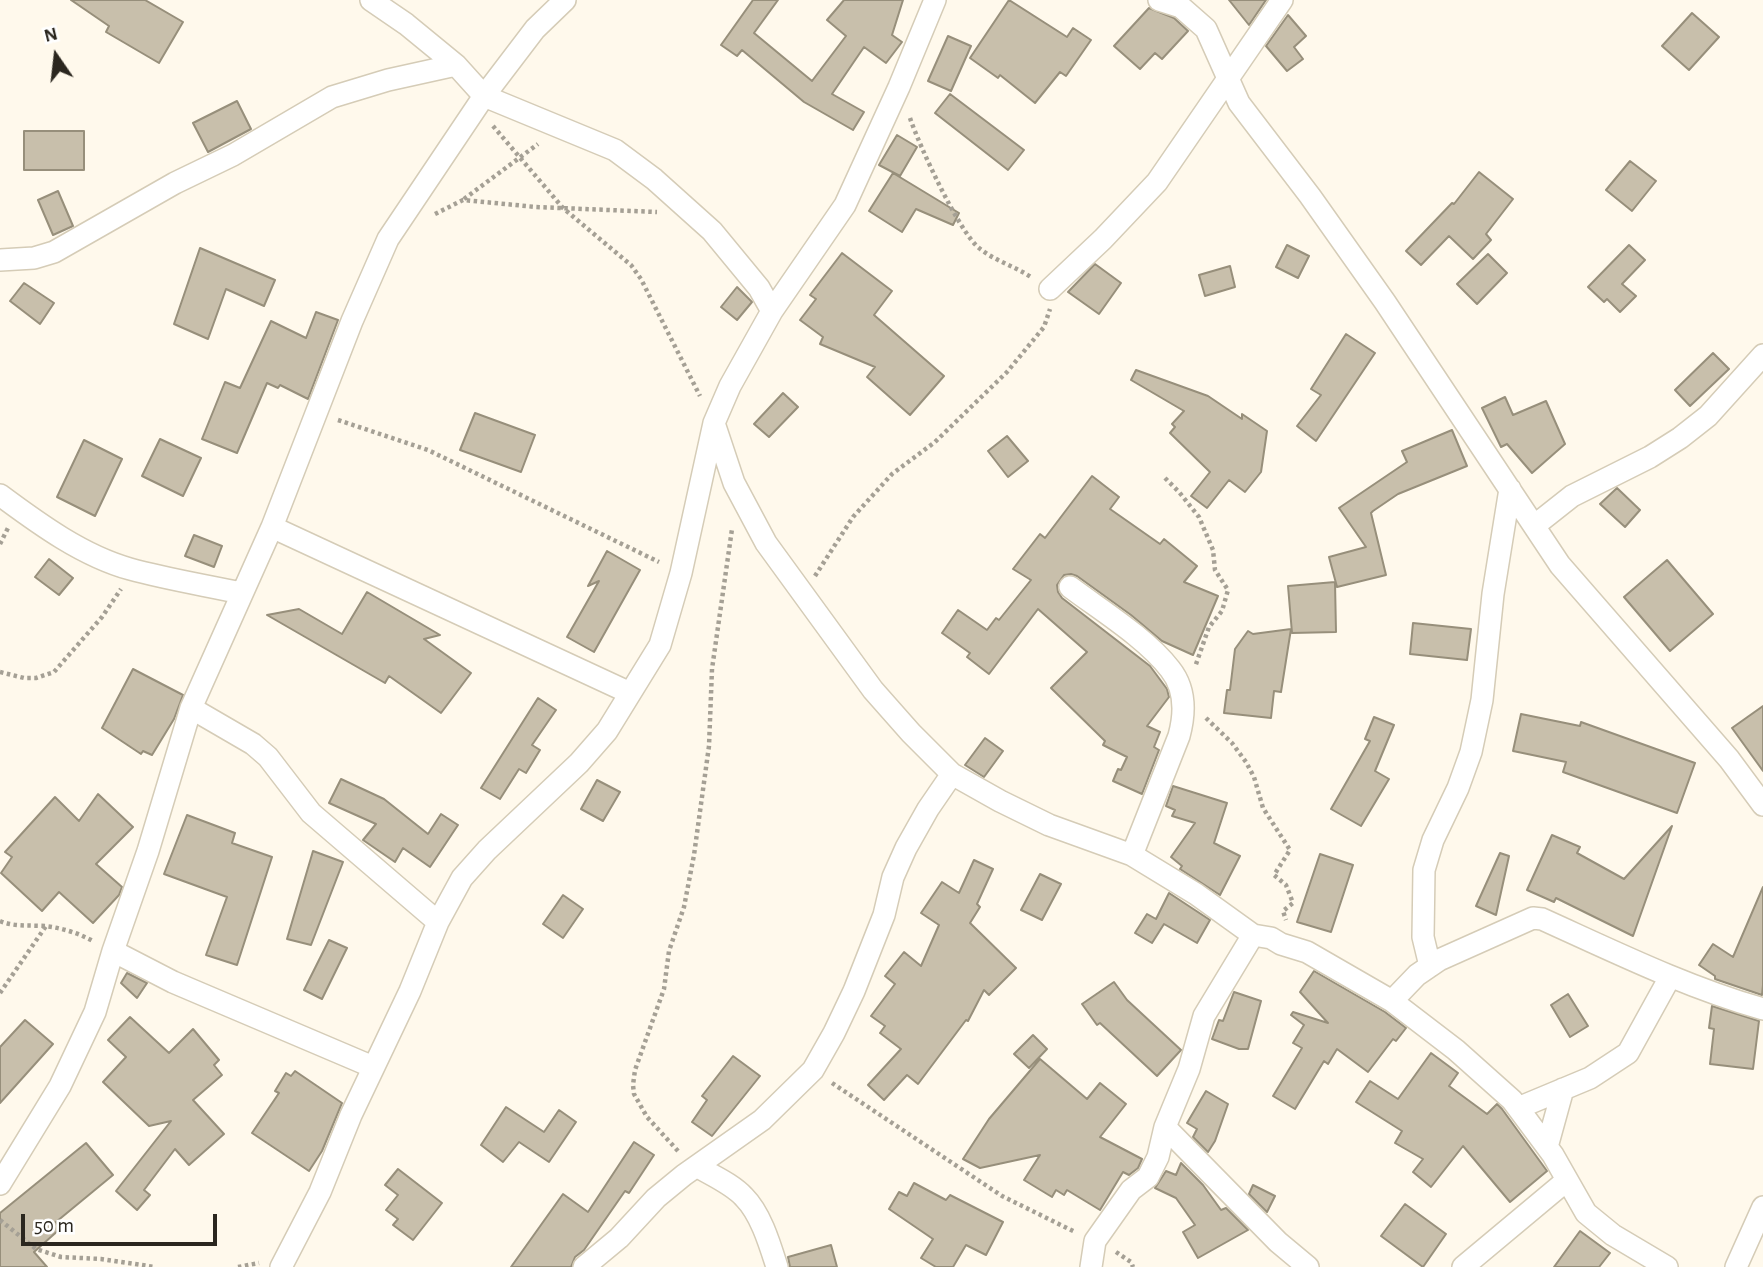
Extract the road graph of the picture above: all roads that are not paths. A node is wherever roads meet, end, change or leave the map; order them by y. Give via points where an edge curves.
1 (371, 0) edge
2 (565, 0) edge
3 (935, 0) edge
4 (1159, 0) edge
5 (1282, 0) edge
6 (456, 65) junction
7 (1228, 78) junction
8 (480, 102) junction
9 (0, 260) edge
10 (1050, 289) road end
11 (772, 311) junction
12 (1763, 355) edge
13 (1754, 381) edge
14 (714, 423) junction
15 (1510, 489) junction
16 (0, 495) edge
17 (1534, 526) junction
18 (272, 527) junction
19 (1070, 587) dead end
20 (241, 593) junction
21 (630, 693) junction
22 (191, 708) junction
23 (951, 774) junction
24 (1763, 805) edge
25 (1132, 855) junction
26 (438, 922) junction
27 (1253, 935) junction
28 (113, 951) junction
29 (1430, 966) junction
30 (1670, 977) junction
31 (1392, 1001) junction
32 (1763, 1009) edge
33 (373, 1067) junction
34 (1563, 1088) junction
35 (1518, 1108) junction
36 (1165, 1127) junction
37 (1547, 1147) junction
38 (698, 1167) junction
39 (1566, 1181) junction
40 (0, 1184) edge
41 (1763, 1207) edge
42 (281, 1267) edge
43 (584, 1267) edge
44 (778, 1267) edge
45 (1091, 1267) edge
46 (1308, 1267) edge
47 (1463, 1267) edge
48 (1667, 1267) edge
49 (1736, 1267) edge

1 - 6 street
2 - 8 street via 536,29
3 - 11 street via 845,205
4 - 7 street via 1181,7 1206,29
5 - 7 street
6 - 8 street
6 - 9 street via 332,97 54,252
7 - 10 street via 1157,182
7 - 15 street via 1239,103 1377,291
8 - 11 street via 615,150 712,231
8 - 18 street via 388,239
11 - 14 street
12 - 13 street
13 - 17 street via 1680,438 1572,496
14 - 21 street via 660,645
14 - 23 street via 734,483 766,543 873,690
15 - 17 street
15 - 29 street via 1471,752 1424,870 1423,937
16 - 20 street via 50,531 105,560
17 - 24 street via 1560,565 1729,759
18 - 20 street
18 - 21 street
19 - 25 street via 1171,670 1184,704 1179,736
20 - 22 street
21 - 26 street via 607,731 579,763 462,877
22 - 26 street via 253,744 311,813
22 - 28 street
23 - 25 street via 1049,825
23 - 38 street via 906,848 854,991 813,1070 762,1120
25 - 27 street
26 - 33 street
27 - 31 street via 1307,952
27 - 36 street via 1205,1016
28 - 33 street via 173,982
28 - 40 street via 95,1012 60,1086
29 - 30 street via 1533,918
29 - 31 street
30 - 32 street
30 - 34 street via 1628,1054 1590,1078
31 - 35 street via 1456,1050
33 - 42 street via 320,1192
34 - 35 street
34 - 37 street
35 - 37 street
36 - 45 street via 1148,1177 1131,1191 1095,1241
36 - 46 street
37 - 39 street
38 - 43 street via 656,1198
38 - 44 street via 745,1198
39 - 47 street
39 - 48 street via 1586,1213
41 - 49 street

